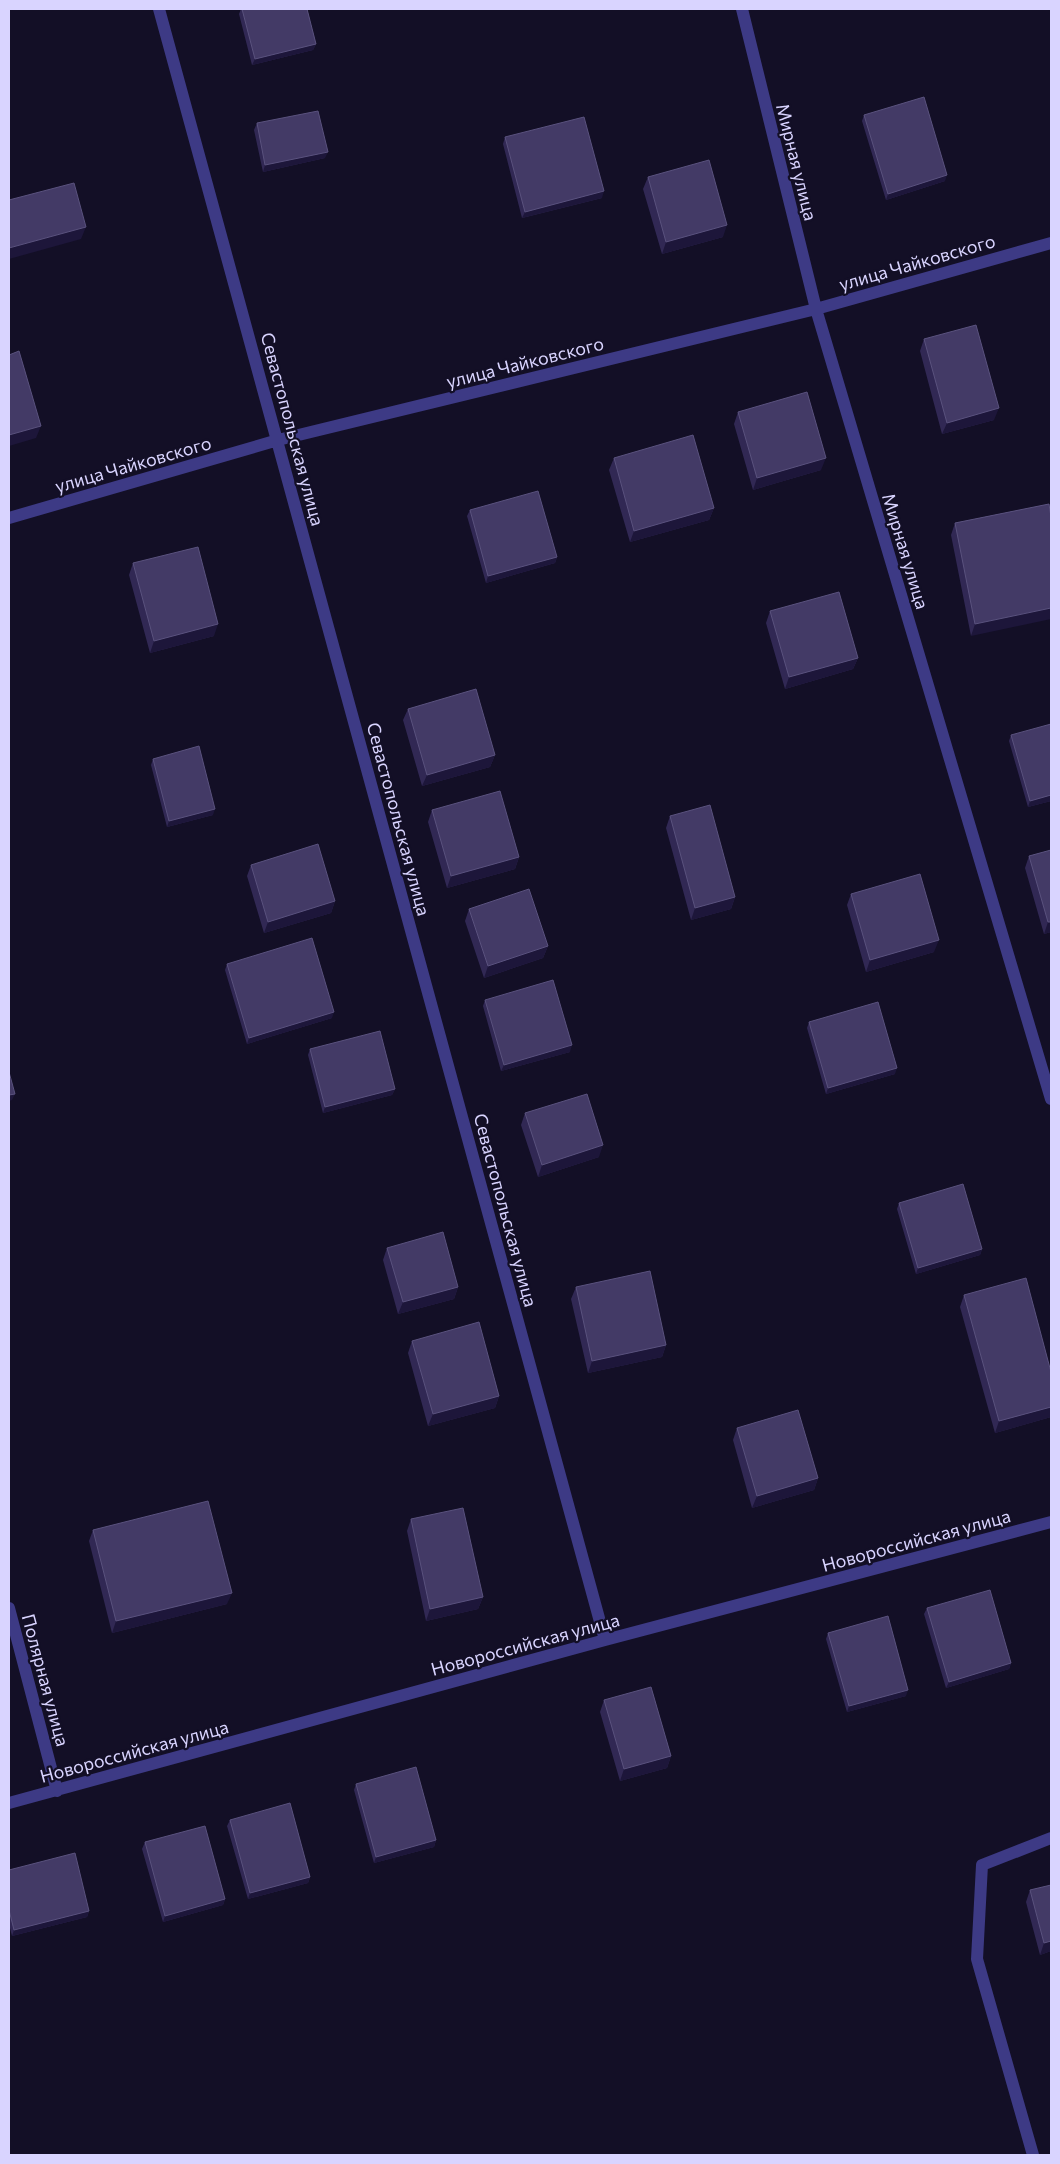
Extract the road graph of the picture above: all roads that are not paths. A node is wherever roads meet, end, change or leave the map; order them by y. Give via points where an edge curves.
1 (159, 9) edge
2 (742, 9) edge
3 (1051, 243) edge
4 (816, 309) junction
5 (278, 440) junction
6 (9, 518) edge
7 (1051, 1099) edge
8 (1051, 1522) edge
9 (9, 1608) edge
10 (605, 1640) junction
11 (57, 1791) junction
12 (9, 1803) edge
13 (1051, 1838) edge
14 (1033, 2155) edge

1 - 5 street, Севастопольская улица
2 - 4 street, Мирная улица
3 - 4 street, улица Чайковского
4 - 5 street, улица Чайковского
4 - 7 street, Мирная улица
5 - 6 street, улица Чайковского
5 - 10 street, Севастопольская улица
8 - 10 street, Новороссийская улица
9 - 11 street, Полярная улица
10 - 11 street, Новороссийская улица
11 - 12 street, Новороссийская улица
13 - 14 street via 982,1865 977,1959

